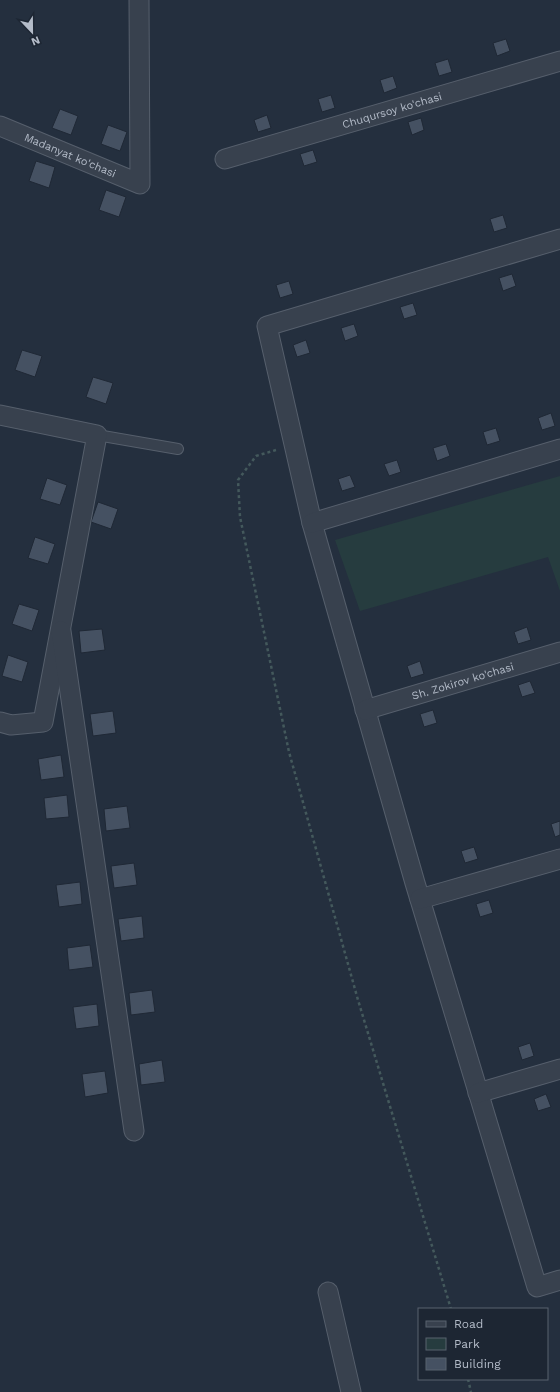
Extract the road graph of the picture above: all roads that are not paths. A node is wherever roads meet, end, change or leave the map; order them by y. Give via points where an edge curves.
1 (139, 0) edge
2 (560, 61) edge
3 (0, 126) edge
4 (225, 159) dead end
5 (560, 239) edge
6 (0, 415) edge
7 (97, 435) junction
8 (178, 449) dead end
9 (560, 449) edge
10 (312, 523) junction
11 (61, 631) junction
12 (560, 652) edge
13 (365, 710) junction
14 (0, 722) edge
15 (560, 859) edge
16 (420, 899) junction
17 (560, 1068) edge
18 (478, 1093) junction
19 (134, 1131) dead end
20 (560, 1280) edge
21 (328, 1292) dead end
22 (351, 1392) edge

1 - 3 street, Madanyat ko'chasi via 140,184
2 - 4 street, Chuqursoy ko'chasi
5 - 10 street via 267,326
6 - 7 street
7 - 8 lane
7 - 11 street
9 - 10 street
10 - 13 street
11 - 14 street via 43,722 11,725
11 - 19 street
12 - 13 street, Sh. Zokirov ko'chasi
13 - 16 street
15 - 16 street
16 - 18 street
17 - 18 street
18 - 20 street via 537,1287
21 - 22 street

